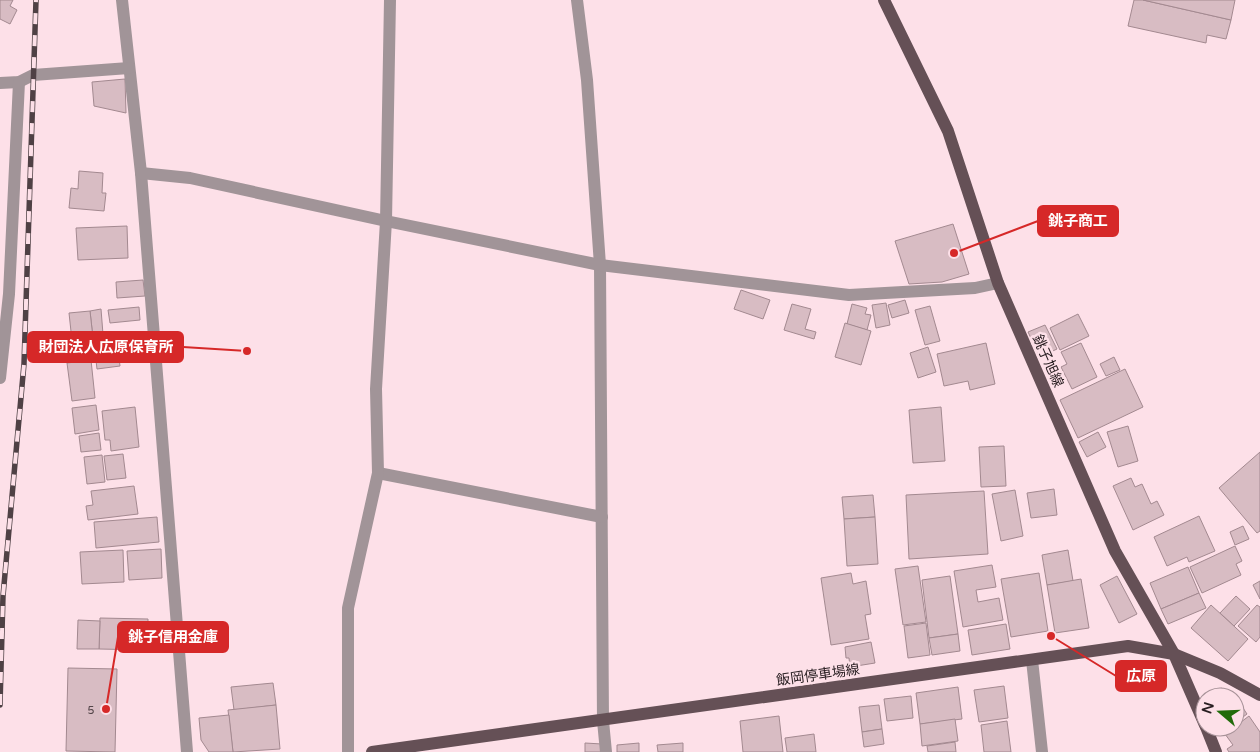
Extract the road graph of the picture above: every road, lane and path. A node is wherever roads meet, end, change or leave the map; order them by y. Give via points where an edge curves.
1 (122, 0) edge
2 (390, 0) edge
3 (577, 0) edge
4 (884, 0) edge
5 (129, 68) junction
6 (19, 82) junction
7 (0, 83) edge
8 (141, 173) junction
9 (386, 221) junction
10 (600, 265) junction
11 (998, 283) junction
12 (0, 378) edge
13 (378, 473) junction
14 (602, 517) junction
15 (1174, 654) junction
16 (1032, 660) junction
17 (1260, 695) edge
18 (1195, 703) edge
19 (604, 721) junction
20 (1210, 737) edge
21 (187, 752) edge
22 (348, 752) edge
23 (372, 752) edge
24 (606, 752) edge
25 (1042, 752) edge
26 (1216, 752) edge

1 - 5 street
2 - 9 street
3 - 10 street via 587,80
4 - 11 main road, 銚子旭線 via 948,131
5 - 6 street via 33,75
5 - 8 street
6 - 7 street
6 - 12 street via 9,294
8 - 9 street via 190,178
8 - 21 street
9 - 10 street
9 - 13 street via 376,389
10 - 11 street via 849,295 975,288
10 - 14 street
11 - 15 main road, 銚子旭線 via 1115,551
13 - 14 street
13 - 22 street via 348,608
14 - 19 street
15 - 16 main road, 飯岡停車場線 via 1128,646
15 - 17 main road, 飯岡停車場線 via 1220,673
15 - 18 main road, 銚子旭線
16 - 19 main road, 飯岡停車場線
16 - 25 street
19 - 23 main road, 飯岡停車場線
19 - 24 street
20 - 26 main road, 銚子旭線

